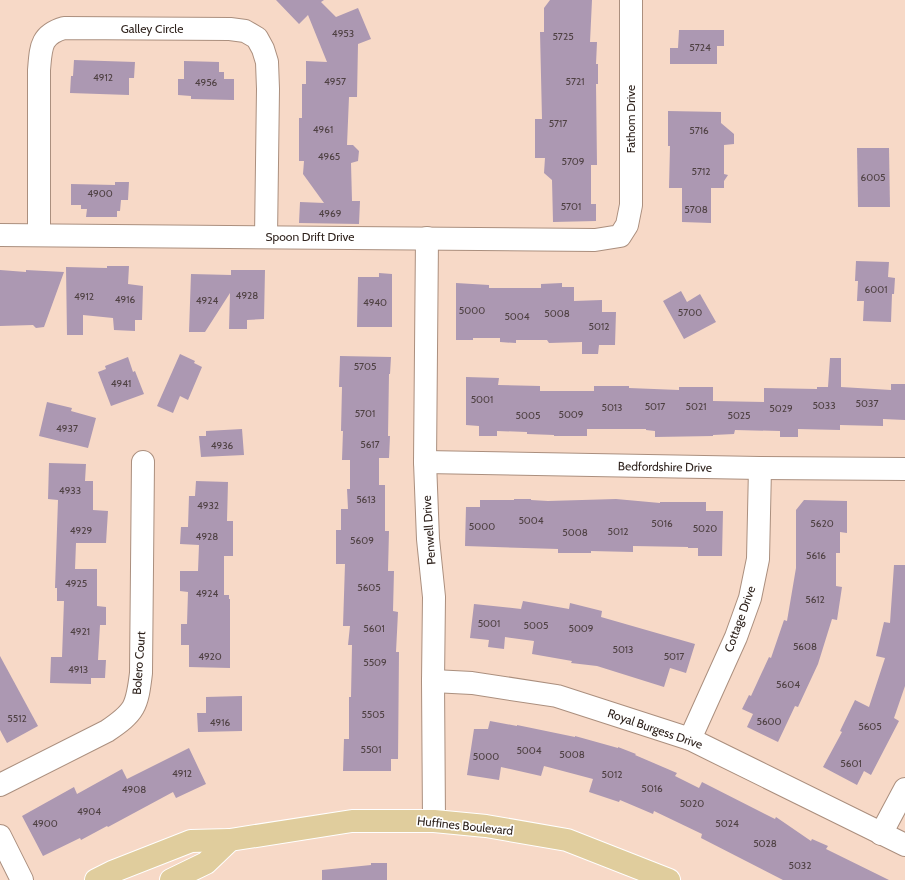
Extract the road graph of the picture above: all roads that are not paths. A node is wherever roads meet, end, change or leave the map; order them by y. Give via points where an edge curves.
1 (631, 0) edge
2 (0, 235) edge
3 (39, 235) junction
4 (620, 236) joint
5 (266, 237) junction
6 (427, 238) junction
7 (143, 462) dead end
8 (425, 462) junction
9 (760, 468) junction
10 (905, 469) edge
11 (433, 680) junction
12 (690, 739) junction
13 (0, 785) edge
14 (905, 789) edge
15 (434, 821) junction
16 (881, 834) junction
17 (0, 836) edge
18 (230, 840) junction
19 (905, 845) edge
20 (22, 880) edge
21 (96, 880) edge
22 (171, 880) edge
23 (669, 880) edge

1 - 4 street, Fathom Drive via 631,205 627,225
2 - 3 street, Spoon Drift Drive
3 - 5 street, Spoon Drift Drive
3 - 5 street, Galley Circle via 40,70 41,47 46,38 54,31 64,28 230,29 245,31 257,38 267,62
4 - 6 street, Spoon Drift Drive via 595,240
5 - 6 street, Spoon Drift Drive
6 - 8 street, Penwell Drive
7 - 13 street, Bolero Court via 141,673 138,697 132,710 107,731
8 - 9 street, Bedfordshire Drive
8 - 11 street, Penwell Drive via 428,539 434,597
9 - 10 street, Bedfordshire Drive
9 - 12 street, Cottage Drive via 758,559 750,598 736,637
11 - 12 street, Royal Burgess Drive via 472,683 557,696
11 - 15 street, Penwell Drive
12 - 16 street, Royal Burgess Drive
14 - 16 street
15 - 18 main road, Huffines Boulevard via 352,821
15 - 23 main road, Huffines Boulevard via 486,826 566,840
16 - 19 street, Royal Burgess Drive
17 - 20 street
18 - 21 main road, Huffines Boulevard via 191,840
18 - 22 main road via 206,863

